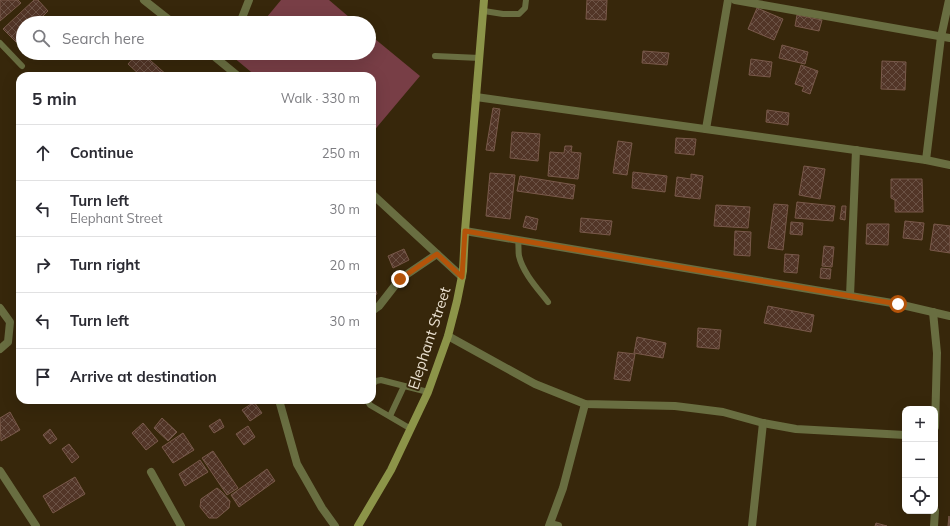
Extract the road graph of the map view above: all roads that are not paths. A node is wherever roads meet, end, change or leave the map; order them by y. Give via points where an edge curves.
1 (144, 0) edge
2 (484, 0) edge
3 (526, 0) edge
4 (728, 0) edge
5 (735, 0) edge
6 (949, 0) edge
7 (247, 1) edge
8 (484, 11) junction
9 (163, 16) edge
10 (242, 16) edge
11 (941, 37) junction
12 (950, 38) edge
13 (0, 43) edge
14 (435, 56) dead end
15 (480, 58) junction
16 (16, 60) edge
17 (16, 60) edge
18 (220, 61) edge
19 (22, 66) dead end
20 (233, 72) edge
21 (476, 97) junction
22 (706, 129) junction
23 (856, 150) junction
24 (926, 160) junction
25 (950, 165) edge
26 (376, 198) edge
27 (465, 231) junction
28 (518, 240) junction
29 (437, 254) junction
30 (462, 277) junction
31 (850, 296) junction
32 (548, 302) dead end
33 (0, 308) edge
34 (376, 308) edge
35 (932, 312) junction
36 (950, 316) edge
37 (448, 336) junction
38 (0, 349) edge
39 (376, 381) edge
40 (404, 386) junction
41 (428, 392) junction
42 (280, 404) edge
43 (369, 404) edge
44 (585, 404) junction
45 (936, 406) edge
46 (390, 416) junction
47 (763, 423) junction
48 (411, 428) junction
49 (902, 435) edge
50 (0, 472) edge
51 (151, 472) dead end
52 (935, 514) edge
53 (549, 525) edge
54 (36, 526) edge
55 (181, 526) edge
56 (334, 526) edge
57 (358, 526) edge
58 (558, 526) edge
59 (752, 526) edge
60 (934, 526) edge

1 - 9 street
2 - 8 main road, Elephant Street
3 - 8 lane via 525,8 519,14
4 - 22 street
5 - 11 street
6 - 11 street
7 - 10 street
8 - 15 main road, Elephant Street
11 - 12 street
11 - 24 street
13 - 16 lane
14 - 15 lane
15 - 21 main road, Elephant Street
17 - 19 lane
18 - 20 street
21 - 22 street
21 - 27 main road, Elephant Street
22 - 23 street
23 - 24 street
23 - 31 street
24 - 25 street
26 - 29 street
27 - 28 street
27 - 30 main road, Elephant Street
28 - 31 street
28 - 32 lane via 519,256 523,265
29 - 30 street
29 - 34 street via 400,279
30 - 37 main road, Elephant Street
31 - 35 street
33 - 38 street via 10,322 8,342
35 - 36 street
35 - 45 street via 937,353
37 - 41 main road, Elephant Street
37 - 44 street via 535,384
39 - 40 lane
40 - 41 lane
40 - 46 lane
41 - 48 main road, Elephant Street
42 - 56 street via 297,464
43 - 46 lane
44 - 47 street via 675,406 723,412
44 - 53 street via 563,488
46 - 48 lane
47 - 49 street via 796,429
47 - 59 street
48 - 57 main road, Elephant Street via 391,470
50 - 54 street
51 - 55 street
52 - 60 street
53 - 58 street

